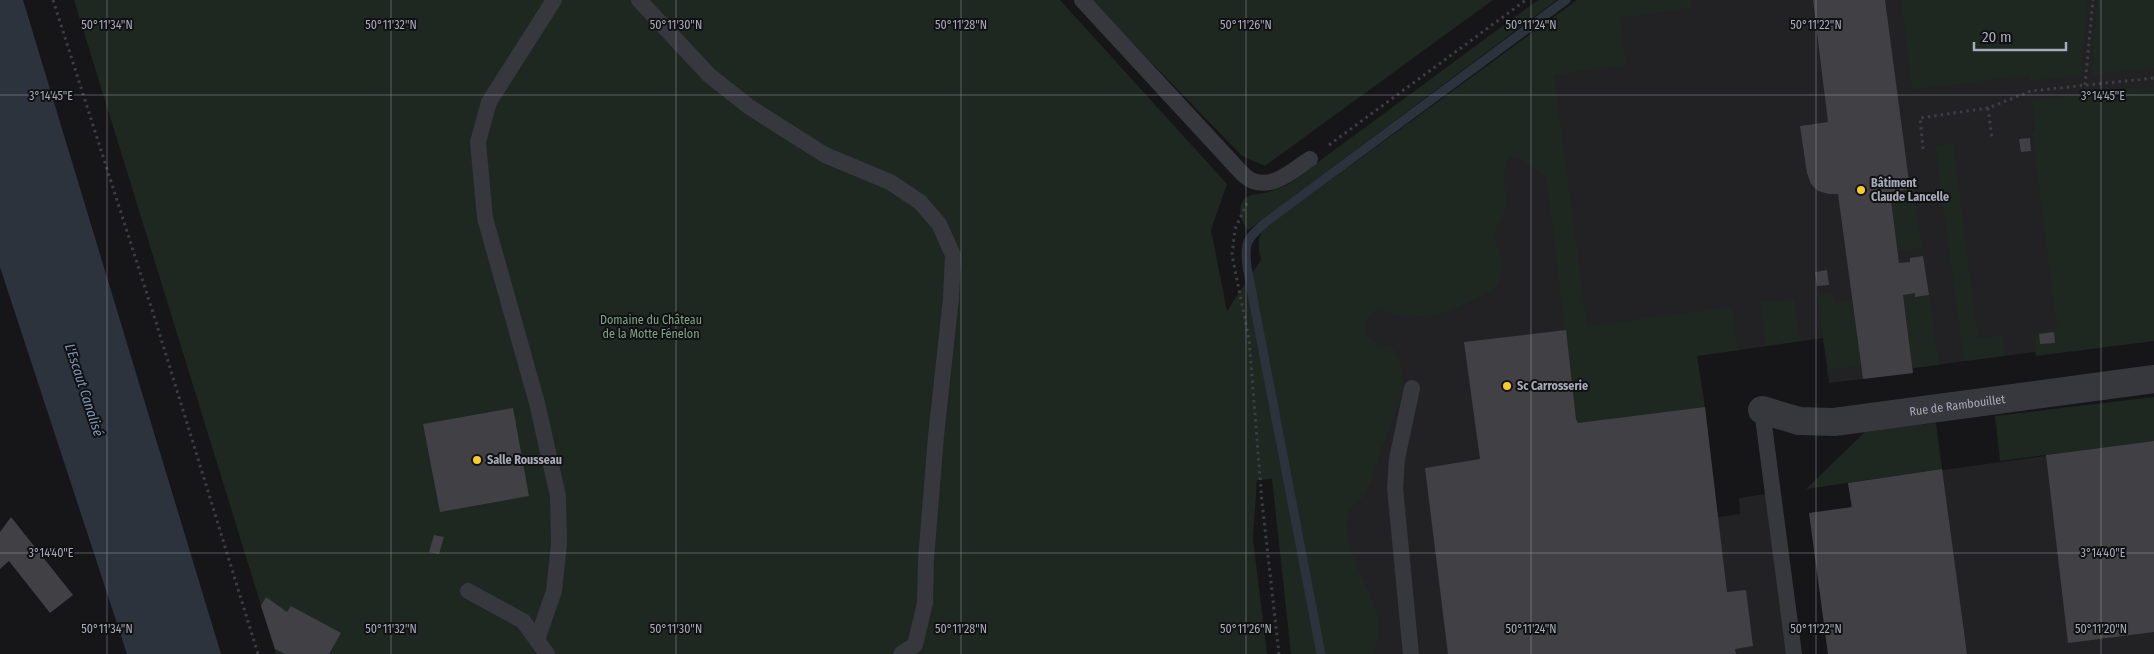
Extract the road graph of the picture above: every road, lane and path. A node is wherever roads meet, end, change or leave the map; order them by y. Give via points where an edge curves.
1 (53, 0) edge
2 (554, 0) edge
3 (639, 0) edge
4 (1082, 0) edge
5 (1526, 0) edge
6 (2092, 0) edge
7 (2154, 78) edge
8 (2085, 85) junction
9 (1988, 108) junction
10 (1992, 138) dead end
11 (1923, 149) dead end
12 (1310, 159) joint
13 (1262, 182) junction
14 (2154, 379) edge
15 (1412, 388) dead end
16 (1762, 410) joint
17 (468, 591) dead end
18 (537, 640) junction
19 (258, 654) edge
20 (547, 654) edge
21 (901, 654) edge
22 (1279, 654) edge
23 (1411, 654) edge
24 (1794, 654) edge

1 - 19 path
2 - 18 lane via 489,102 478,142 485,218 537,403 558,496 559,544 554,591
3 - 21 lane via 710,75 748,106 825,155 890,182 920,202 939,224 952,255 952,298 934,455 925,604 914,645
4 - 13 lane via 1232,162 1252,181
5 - 12 path
6 - 8 path
7 - 8 path
8 - 9 path via 2031,91
9 - 10 path
9 - 11 path via 1920,118
12 - 13 lane via 1278,180
13 - 22 path via 1234,228 1232,255 1249,339 1262,502
14 - 16 street, Rue de Rambouillet via 1834,422 1798,421
15 - 23 lane via 1398,451 1395,488
16 - 24 lane
17 - 18 lane via 523,621
18 - 20 lane

